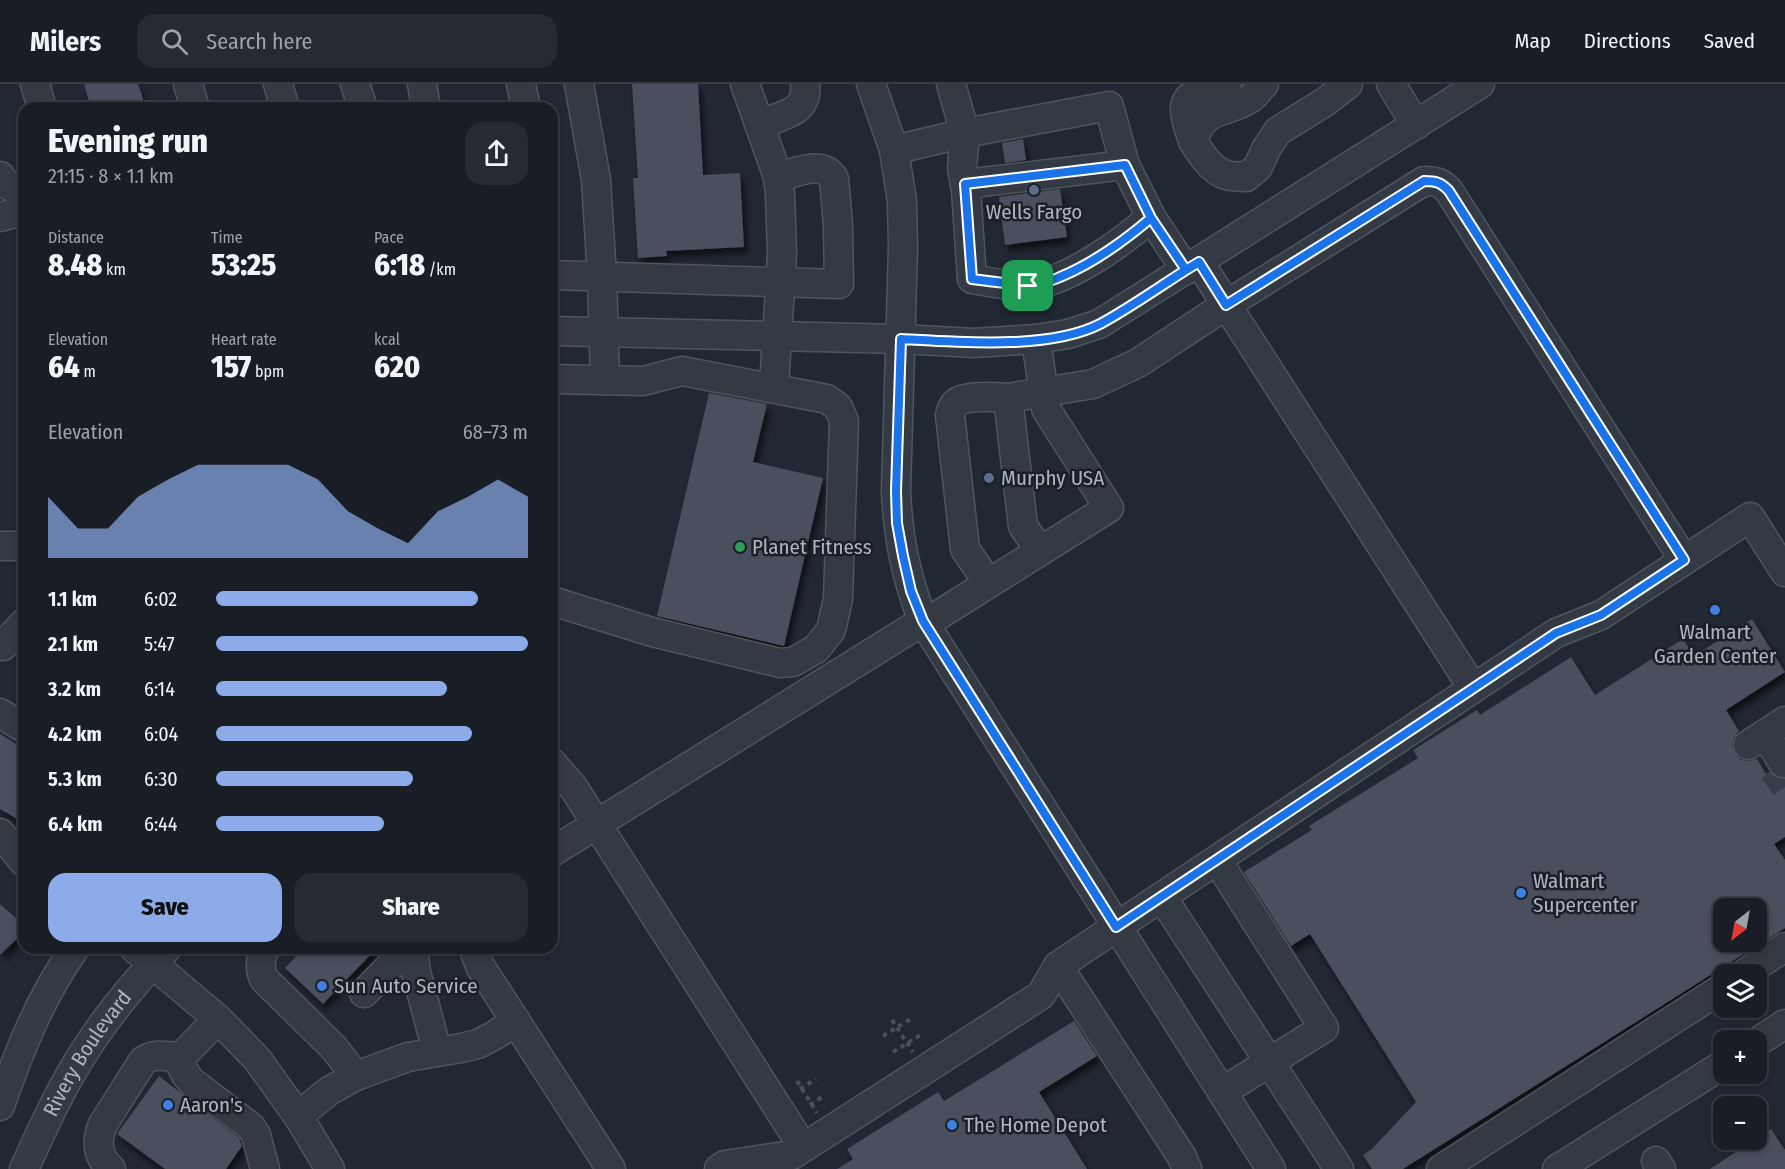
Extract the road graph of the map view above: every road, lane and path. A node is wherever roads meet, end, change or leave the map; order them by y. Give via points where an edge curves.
1 (35, 84) edge
2 (188, 84) edge
3 (278, 84) edge
4 (355, 84) edge
5 (422, 84) edge
6 (521, 84) edge
7 (579, 84) edge
8 (745, 84) edge
9 (805, 84) edge
10 (871, 84) edge
11 (951, 84) edge
12 (1227, 84) edge
13 (1264, 84) edge
14 (1348, 84) edge
15 (1391, 84) edge
16 (1480, 84) edge
17 (1108, 95) edge
18 (40, 102) edge
19 (193, 102) edge
20 (283, 102) edge
21 (361, 102) edge
22 (425, 102) edge
23 (525, 102) edge
24 (759, 124) junction
25 (1416, 125) junction
26 (965, 133) junction
27 (1192, 141) junction
28 (894, 150) junction
29 (1122, 156) junction
30 (964, 175) junction
31 (0, 176) edge
32 (778, 177) junction
33 (18, 190) edge
34 (18, 212) edge
35 (0, 217) edge
36 (1151, 218) junction
37 (1192, 266) junction
38 (558, 275) edge
39 (602, 276) junction
40 (781, 282) junction
41 (1226, 305) junction
42 (558, 331) edge
43 (603, 332) junction
44 (778, 336) junction
45 (901, 339) junction
46 (1036, 339) junction
47 (558, 379) edge
48 (605, 380) junction
49 (774, 387) junction
50 (1043, 393) junction
51 (1008, 398) junction
52 (0, 546) edge
53 (18, 546) edge
54 (1040, 551) junction
55 (1684, 560) junction
56 (1785, 572) edge
57 (988, 584) junction
58 (558, 603) edge
59 (923, 621) junction
60 (18, 634) edge
61 (9, 650) edge
62 (1473, 688) junction
63 (0, 713) edge
64 (18, 724) edge
65 (1763, 735) edge
66 (1778, 766) tunnel mouth
67 (558, 770) edge
68 (596, 824) junction
69 (0, 833) edge
70 (558, 848) edge
71 (18, 855) edge
72 (1217, 860) junction
73 (1162, 897) junction
74 (1116, 927) junction
75 (1785, 947) edge
76 (71, 954) edge
77 (151, 954) edge
78 (153, 954) edge
79 (263, 954) edge
80 (405, 954) edge
81 (412, 954) edge
82 (475, 954) edge
83 (1759, 964) edge
84 (1058, 966) junction
85 (364, 993) dead end
86 (1713, 994) edge
87 (912, 1018) dead end
88 (218, 1019) junction
89 (892, 1020) dead end
90 (516, 1021) junction
91 (1785, 1024) edge
92 (897, 1027) junction
93 (921, 1034) dead end
94 (884, 1036) dead end
95 (1767, 1036) edge
96 (907, 1043) junction
97 (437, 1051) junction
98 (893, 1052) dead end
99 (915, 1054) dead end
100 (177, 1057) junction
101 (1269, 1062) junction
102 (1713, 1071) edge
103 (356, 1076) junction
104 (816, 1079) dead end
105 (797, 1081) dead end
106 (801, 1088) junction
107 (1222, 1092) junction
108 (794, 1093) dead end
109 (825, 1095) dead end
110 (812, 1104) junction
111 (0, 1106) edge
112 (804, 1109) dead end
113 (298, 1116) junction
114 (819, 1117) dead end
115 (803, 1147) junction
116 (24, 1169) edge
117 (111, 1169) edge
118 (265, 1169) edge
119 (330, 1169) edge
120 (611, 1169) edge
121 (719, 1169) edge
122 (1187, 1169) edge
123 (1271, 1169) edge
124 (1339, 1169) edge
125 (1441, 1169) edge
126 (1557, 1169) edge

1 - 18 street
2 - 19 street
3 - 20 street
4 - 21 street
5 - 22 street
6 - 23 street
7 - 39 street via 596,180
8 - 24 street
9 - 24 street via 801,106
10 - 28 street
11 - 26 street
12 - 27 street via 1189,97 1184,107
13 - 27 street via 1252,97 1208,116
14 - 27 street via 1278,131 1258,167 1246,177 1226,176 1201,155
15 - 25 street
16 - 25 street
17 - 26 street
17 - 29 street
24 - 32 street
25 - 37 street
26 - 28 street
26 - 30 street
28 - 45 street via 902,201
29 - 30 street
29 - 36 street
30 - 36 street via 972,279 1028,286 1058,278 1128,238
31 - 33 street
32 - 40 street
32 - 40 street via 814,168 830,172 838,225 839,284
34 - 35 street
36 - 37 street
37 - 41 street
37 - 46 street via 1099,324
38 - 39 street
39 - 40 street
39 - 43 street
40 - 44 street
41 - 50 street via 1138,363 1093,384
41 - 55 street via 1424,181 1442,183
41 - 62 street
42 - 43 street
43 - 44 street
43 - 48 street
44 - 45 street
44 - 49 street
45 - 46 street via 974,343
45 - 59 street via 897,523 908,579
46 - 50 street
47 - 48 street
48 - 49 street via 643,381 682,371
49 - 58 street via 827,399 838,407 844,421 838,599 831,630 816,649 793,662 780,663 652,632
50 - 51 street
50 - 54 street via 1046,409 1109,508
51 - 54 street via 1023,526
51 - 57 street via 961,400 950,415 965,549
52 - 53 street
54 - 57 street
55 - 56 street via 1750,517
55 - 62 street via 1601,615 1556,633
57 - 59 street
59 - 68 street
59 - 74 street
60 - 61 street
62 - 72 street
63 - 64 street
65 - 66 street
67 - 68 street
68 - 70 street
68 - 115 street
69 - 71 street
72 - 73 street
72 - 101 street via 1324,1028
73 - 74 street
73 - 101 street
74 - 84 street
74 - 107 street
75 - 83 street
76 - 111 street via 31,1026
77 - 116 street, Rivery Boulevard via 85,1050
78 - 88 street
79 - 103 street via 260,963 264,979 334,1048
80 - 85 street
81 - 97 street
82 - 90 street
84 - 115 street via 1041,995
84 - 122 street
86 - 125 street
87 - 92 path
88 - 100 street via 186,1053
88 - 113 street via 257,1059
89 - 92 path
90 - 97 street via 478,1044
90 - 120 street
91 - 95 street
92 - 94 path
92 - 96 path
93 - 96 path
96 - 98 path
96 - 99 path
97 - 103 street
100 - 117 street via 156,1055 143,1061 103,1124 98,1145
100 - 118 street via 192,1082 250,1127
101 - 107 street
101 - 124 street
102 - 126 street
103 - 113 street
104 - 106 path
105 - 106 path
106 - 108 path
106 - 110 path
107 - 123 street
109 - 110 path
110 - 112 path
110 - 114 path
113 - 119 street
115 - 121 street via 792,1155

